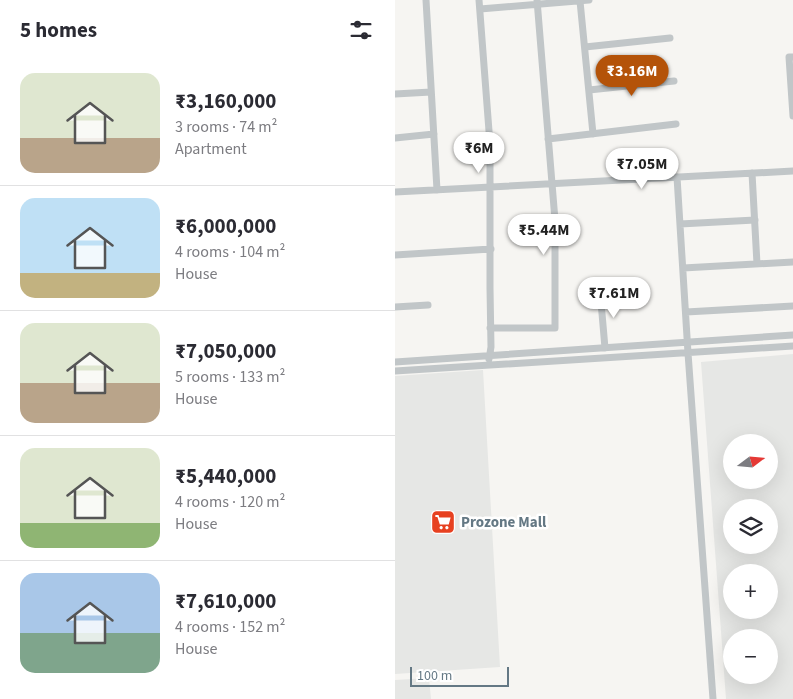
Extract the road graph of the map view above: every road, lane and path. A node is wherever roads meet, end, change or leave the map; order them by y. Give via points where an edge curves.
1 (426, 0) edge
2 (479, 0) edge
3 (589, 0) edge
4 (580, 1) edge
5 (537, 2) edge
6 (480, 9) junction
7 (670, 38) dead end
8 (585, 47) junction
9 (793, 56) edge
10 (674, 81) dead end
11 (589, 90) junction
12 (431, 92) junction
13 (395, 94) edge
14 (793, 116) edge
15 (677, 124) dead end
16 (434, 134) junction
17 (593, 134) junction
18 (395, 138) edge
19 (548, 140) junction
20 (793, 171) edge
21 (752, 173) junction
22 (677, 177) junction
23 (552, 184) junction
24 (490, 188) junction
25 (437, 190) junction
26 (395, 192) edge
27 (755, 220) junction
28 (680, 224) junction
29 (491, 249) junction
30 (395, 255) edge
31 (793, 262) edge
32 (757, 264) junction
33 (683, 268) junction
34 (614, 286) dead end
35 (428, 305) dead end
36 (793, 306) edge
37 (395, 307) edge
38 (685, 312) junction
39 (490, 328) junction
40 (793, 335) edge
41 (687, 342) junction
42 (793, 346) edge
43 (605, 348) junction
44 (688, 353) junction
45 (493, 355) junction
46 (395, 362) edge
47 (494, 365) junction
48 (395, 371) edge
49 (713, 699) edge

1 - 12 street
2 - 6 street
3 - 4 street
4 - 5 street
4 - 8 street
5 - 6 street
5 - 19 street
6 - 24 street
7 - 8 street
8 - 11 street
9 - 14 street via 789,57
10 - 11 street
11 - 17 street
12 - 13 street
12 - 16 street
15 - 17 street
16 - 18 street
16 - 25 street
17 - 19 street
19 - 23 street
20 - 21 street
21 - 22 street
21 - 27 street
22 - 23 street
22 - 28 street
23 - 24 street
23 - 39 street via 555,328
24 - 25 street
24 - 29 street
25 - 26 street
27 - 28 street
27 - 32 street
28 - 33 street
29 - 30 street
29 - 39 street
31 - 32 street
32 - 33 street
33 - 38 street
34 - 43 street via 604,294 601,302
35 - 37 street
36 - 38 street
38 - 41 street
39 - 45 street
40 - 41 street
41 - 43 street
41 - 44 street
42 - 44 street
43 - 45 street
44 - 47 street
44 - 49 street
45 - 46 street
45 - 47 street
47 - 48 street

